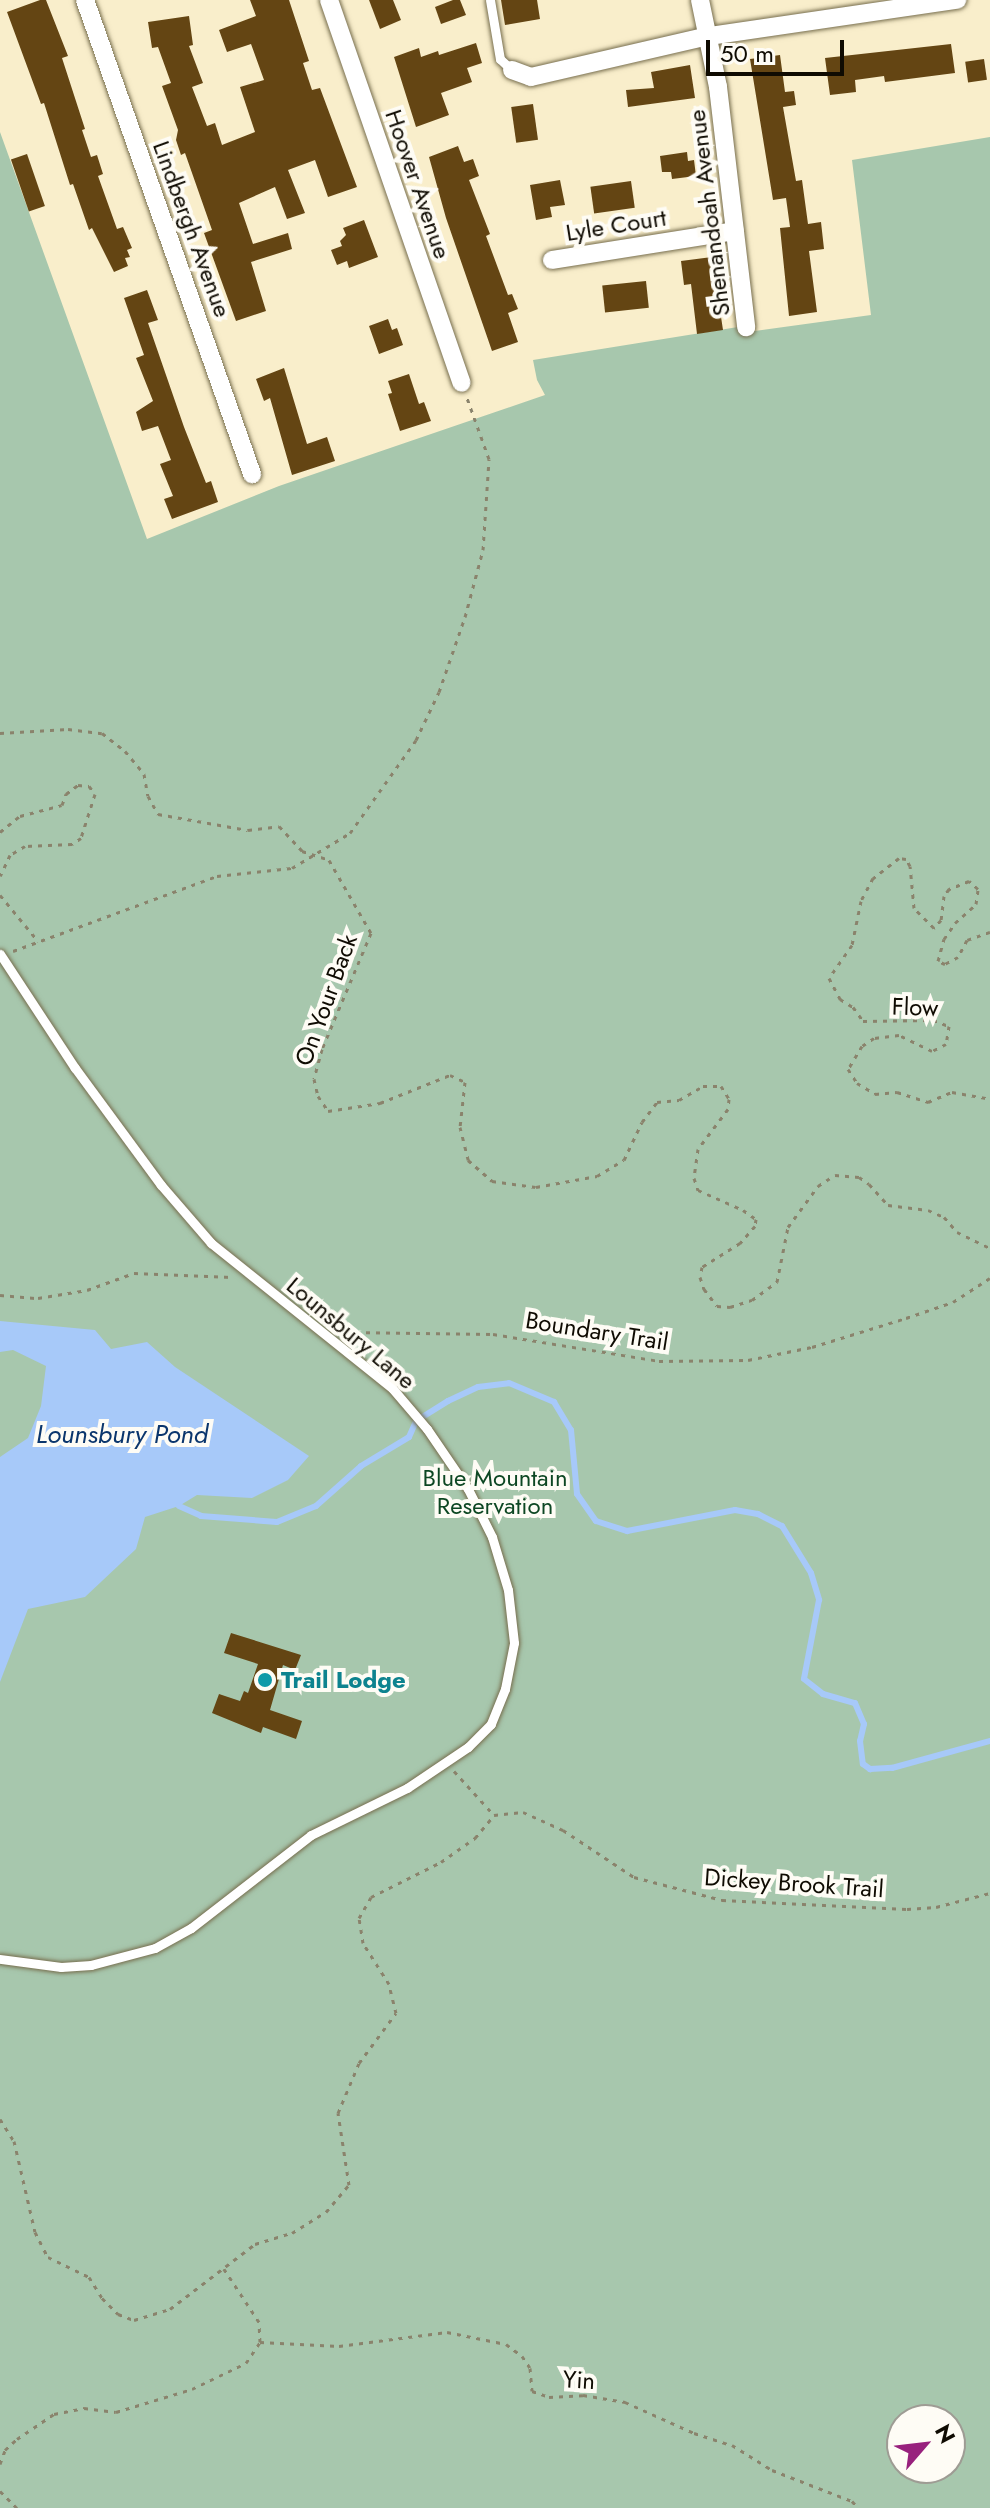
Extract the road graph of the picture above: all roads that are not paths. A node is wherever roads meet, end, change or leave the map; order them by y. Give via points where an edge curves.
1 (85, 0) edge
2 (329, 0) edge
3 (490, 0) edge
4 (700, 0) edge
5 (957, 0) edge
6 (709, 36) junction
7 (512, 70) joint
8 (735, 231) junction
9 (552, 260) dead end
10 (746, 327) dead end
11 (462, 383) road end
12 (252, 474) dead end
13 (0, 955) edge
14 (0, 1959) edge

1 - 12 street, Lindbergh Avenue
2 - 11 street, Hoover Avenue
3 - 7 lane via 500,59
4 - 6 street, Shenandoah Avenue
5 - 6 street
6 - 7 street via 531,77
6 - 8 street, Shenandoah Avenue
8 - 9 street, Lyle Court
8 - 10 street, Shenandoah Avenue
13 - 14 lane, Lounsbury Lane via 75,1068 211,1243 327,1334 411,1409 468,1489 492,1537 508,1590 514,1643 491,1724 447,1763 311,1835 191,1928 155,1948 91,1965

